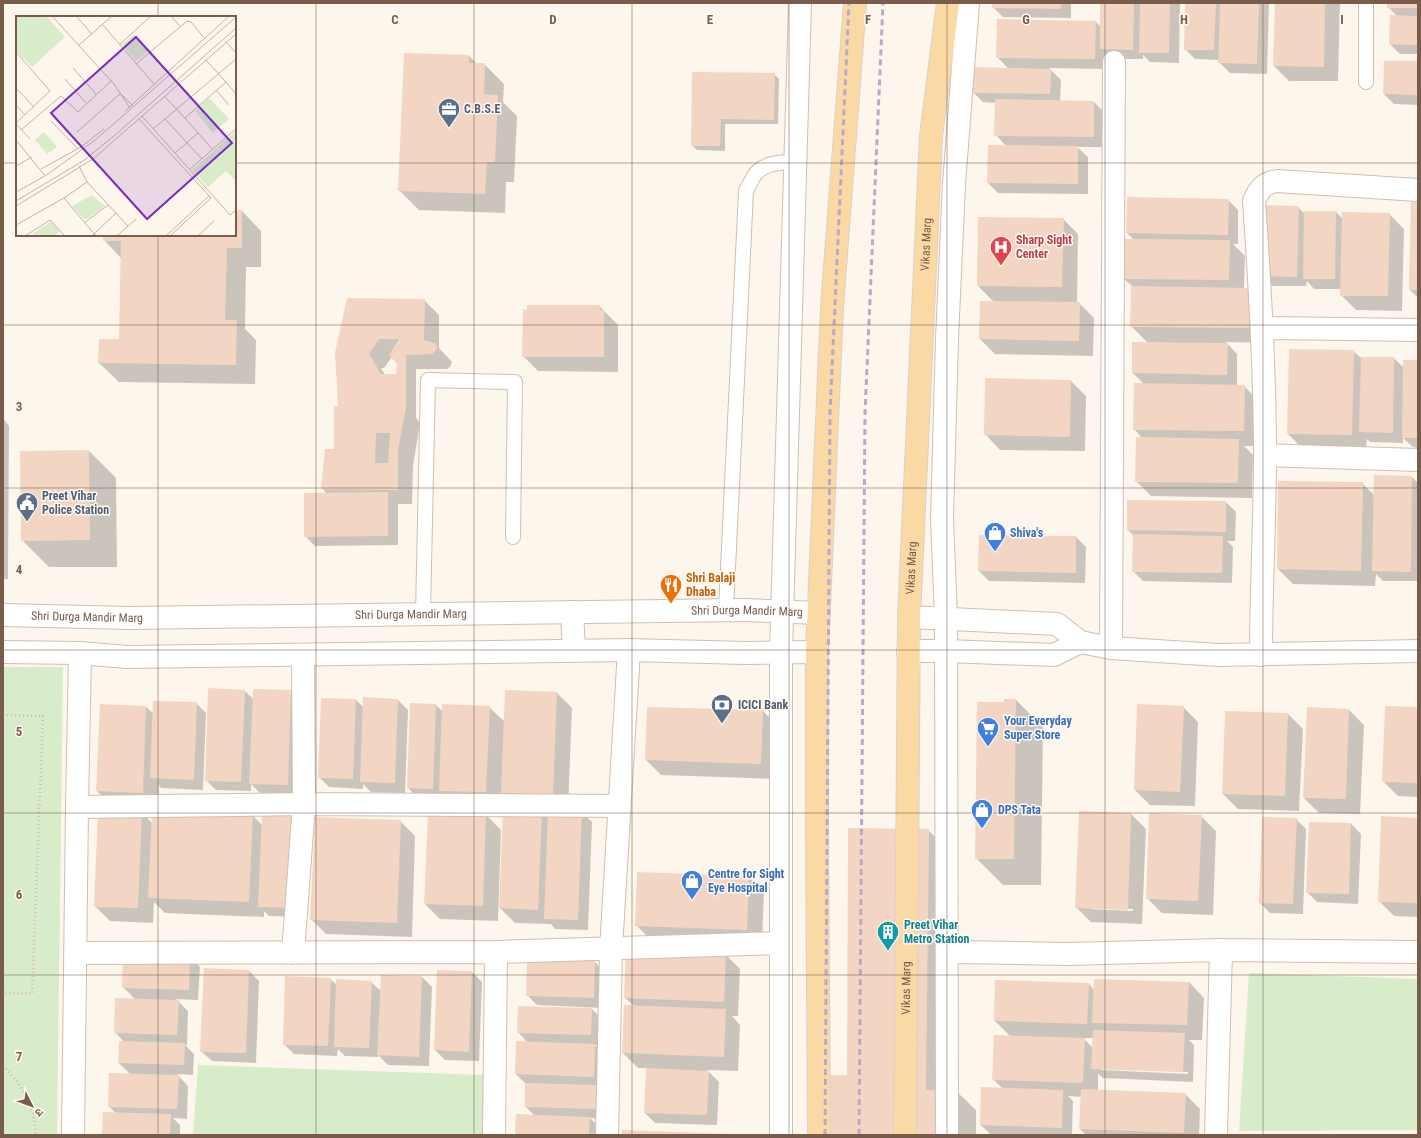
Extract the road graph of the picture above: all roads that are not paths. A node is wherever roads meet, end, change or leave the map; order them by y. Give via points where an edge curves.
1 (800, 3) edge
2 (855, 3) edge
3 (948, 3) edge
4 (968, 3) edge
5 (1366, 3) edge
6 (1114, 62) dead end
7 (1366, 82) dead end
8 (796, 162) junction
9 (1418, 190) edge
10 (1263, 328) junction
11 (1418, 330) edge
12 (1265, 455) junction
13 (1418, 460) edge
14 (513, 537) dead end
15 (726, 610) junction
16 (572, 612) junction
17 (782, 612) junction
18 (819, 613) junction
19 (423, 614) junction
20 (3, 615) edge
21 (909, 617) junction
22 (946, 618) junction
23 (1080, 642) junction
24 (1111, 648) junction
25 (629, 650) junction
26 (574, 651) junction
27 (946, 651) junction
28 (1418, 651) edge
29 (3, 652) edge
30 (781, 652) junction
31 (818, 652) junction
32 (908, 652) junction
33 (80, 653) junction
34 (303, 655) junction
35 (1261, 655) junction
36 (304, 804) junction
37 (619, 806) junction
38 (77, 807) junction
39 (781, 943) junction
40 (611, 949) junction
41 (1221, 950) junction
42 (496, 952) junction
43 (957, 952) dead end
44 (1418, 952) edge
45 (75, 953) junction
46 (293, 953) junction
47 (73, 1135) edge
48 (494, 1135) edge
49 (607, 1135) edge
50 (781, 1135) edge
51 (819, 1135) edge
52 (905, 1135) edge
53 (947, 1135) edge
54 (1216, 1135) edge

1 - 8 street
2 - 18 main road via 832,307
3 - 21 main road, Vikas Marg via 931,136
4 - 22 street via 954,184 946,339 942,518
5 - 7 lane
6 - 24 street
8 - 15 lane via 777,162 762,169 754,175 746,191
8 - 17 street
9 - 10 street via 1277,181 1268,183 1259,190 1254,201
10 - 11 street
10 - 12 street
12 - 13 street
12 - 35 street
14 - 19 lane via 515,382 428,380
15 - 16 street, Shri Durga Mandir Marg
15 - 17 street, Shri Durga Mandir Marg
16 - 19 street, Shri Durga Mandir Marg
16 - 26 street
17 - 18 street, Shri Durga Mandir Marg
17 - 30 street
18 - 31 main road
19 - 20 street, Shri Durga Mandir Marg via 129,618
21 - 22 street
21 - 32 main road, Vikas Marg
22 - 23 street via 1057,624
22 - 27 street
23 - 24 street
23 - 27 street via 1054,655
24 - 35 street via 1218,655
25 - 26 street
25 - 30 street
25 - 37 street
26 - 34 street
27 - 32 street
27 - 53 street
28 - 35 street
29 - 33 street
30 - 31 street
30 - 39 street
31 - 51 main road via 816,814
32 - 52 main road, Vikas Marg
33 - 34 street via 127,657
33 - 38 street
34 - 36 street
36 - 37 street
36 - 38 street
36 - 46 street
37 - 40 street
38 - 45 street
39 - 40 street
39 - 50 street
40 - 42 street
40 - 49 street
41 - 43 street via 1067,954
41 - 44 street
41 - 54 street
42 - 46 street
42 - 48 street
45 - 46 street
45 - 47 street

